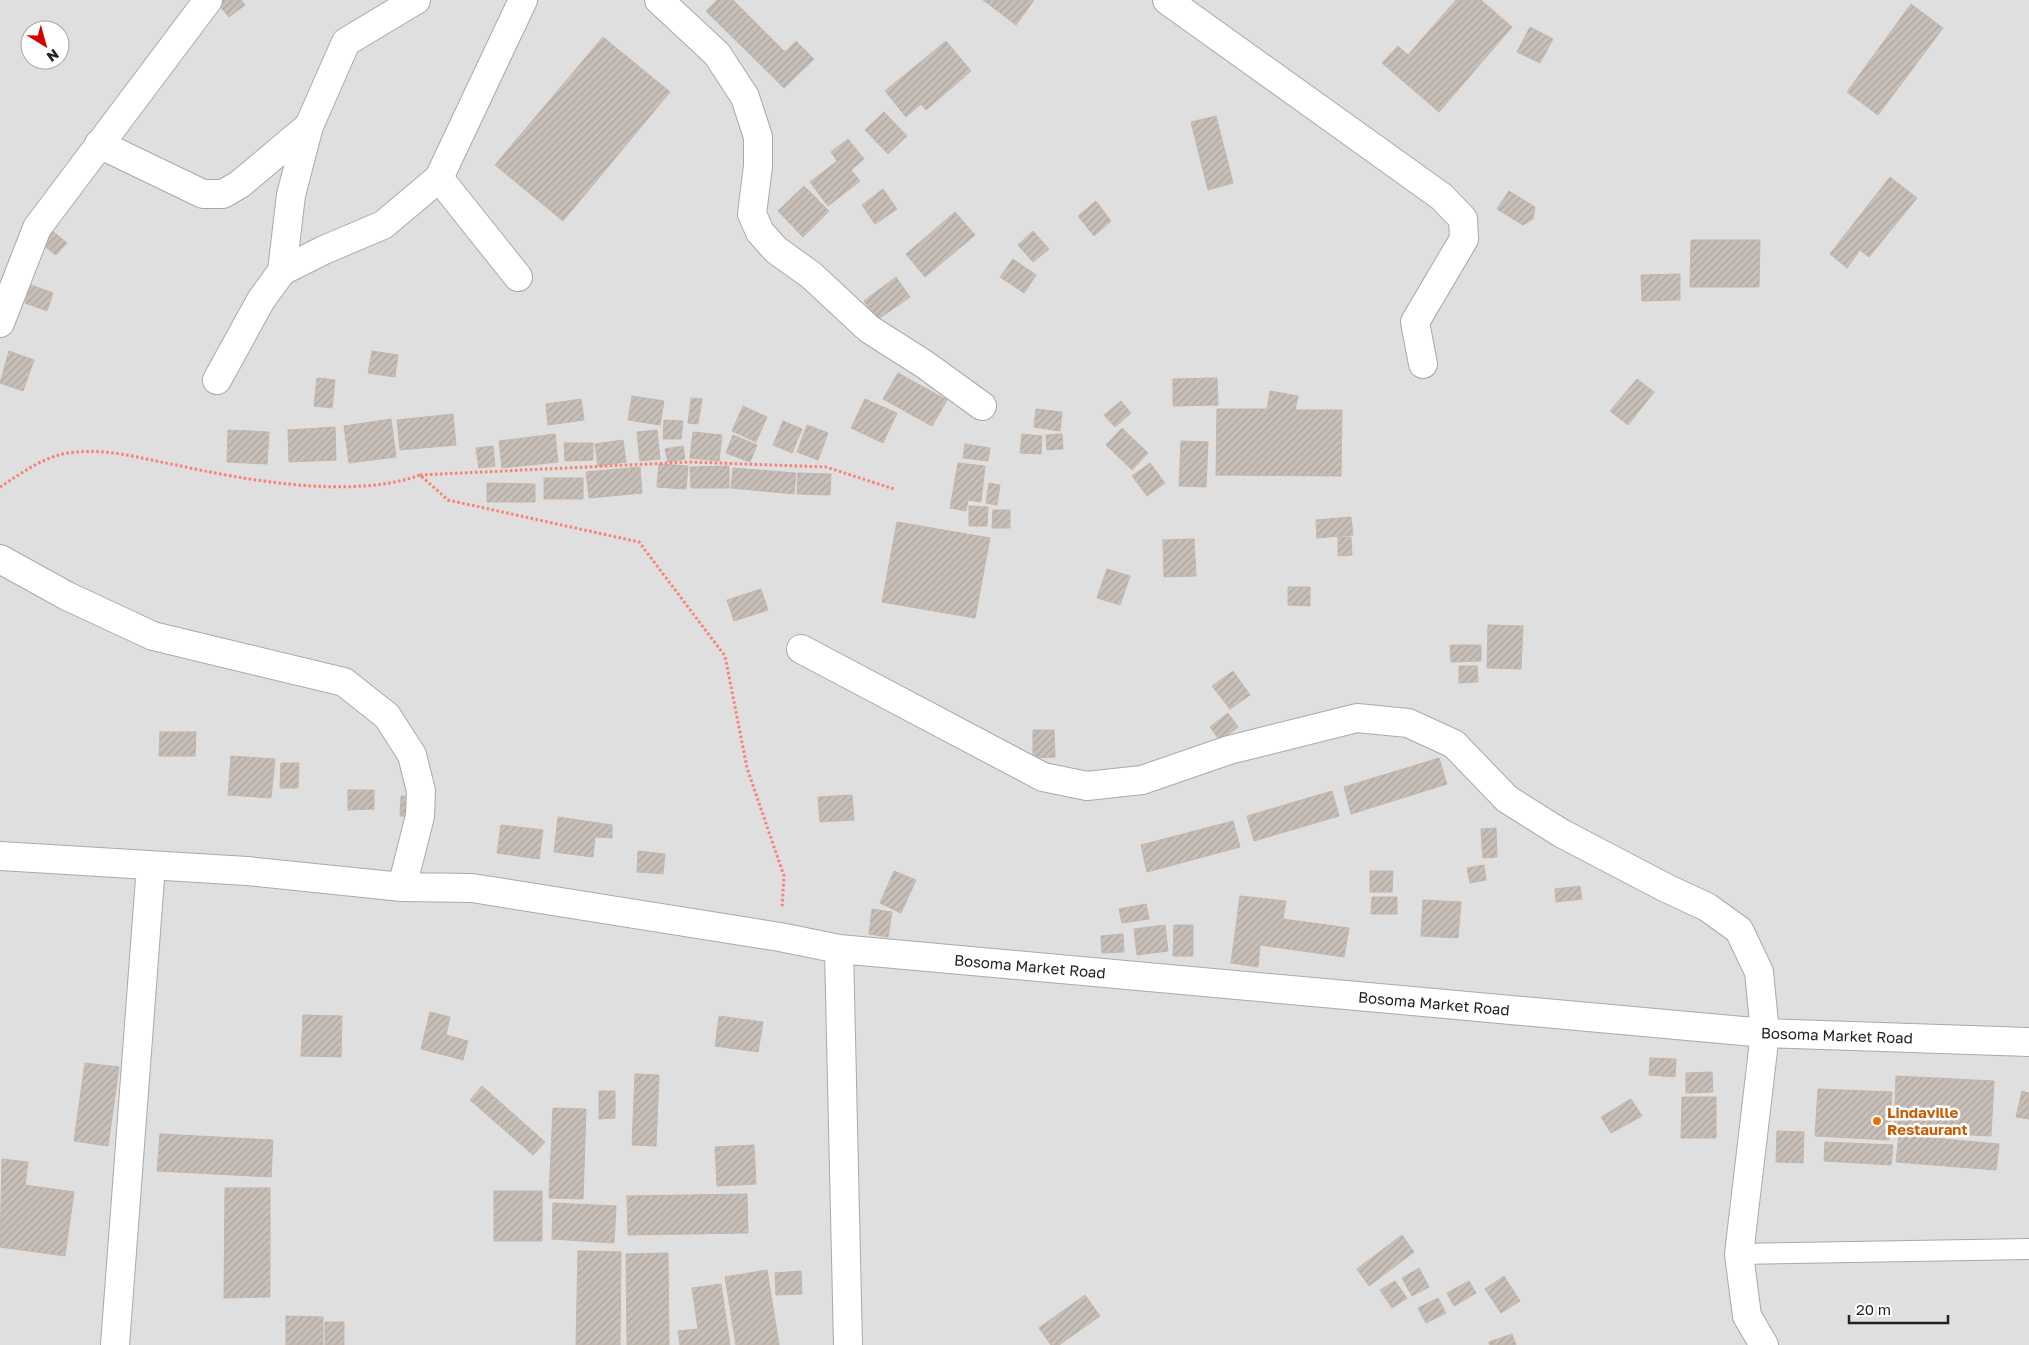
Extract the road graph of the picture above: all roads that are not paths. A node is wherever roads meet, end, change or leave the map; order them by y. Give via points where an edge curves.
1 (208, 0) edge
2 (416, 0) edge
3 (518, 0) edge
4 (522, 0) edge
5 (659, 0) edge
6 (1167, 0) edge
7 (309, 126) junction
8 (98, 144) junction
9 (439, 178) junction
10 (282, 271) junction
11 (518, 277) dead end
12 (0, 323) edge
13 (1422, 364) dead end
14 (217, 380) dead end
15 (982, 406) dead end
16 (0, 558) edge
17 (801, 649) dead end
18 (0, 856) edge
19 (152, 865) junction
20 (402, 887) junction
21 (840, 949) junction
22 (1765, 1033) junction
23 (2029, 1042) edge
24 (2029, 1249) edge
25 (1739, 1254) junction
26 (115, 1345) edge
27 (848, 1345) edge
28 (1764, 1345) edge

1 - 8 street
2 - 7 street via 346,42
3 - 4 street
4 - 9 street
5 - 15 street via 717,54 745,97 758,137 752,214 760,232 776,250 811,275 869,329
6 - 13 street via 1442,197 1463,219 1464,239 1416,322
7 - 8 street via 240,184 223,194 203,194
7 - 10 street via 291,195
8 - 12 street via 37,228
9 - 10 street via 383,224
9 - 11 street
10 - 14 street via 261,300
16 - 20 street via 67,596 153,636 344,682 387,716 412,755 421,791 420,816
17 - 22 street via 1043,777 1087,786 1142,780 1229,750 1357,718 1408,723 1454,744 1507,799 1561,832 1707,907 1739,930 1759,972
18 - 19 street, Bosoma Market Road
19 - 20 street, Bosoma Market Road
19 - 26 street
20 - 21 street, Bosoma Market Road via 472,888
21 - 22 street, Bosoma Market Road
21 - 27 street
22 - 23 street, Bosoma Market Road
22 - 25 street
24 - 25 lane
25 - 28 street via 1747,1316

